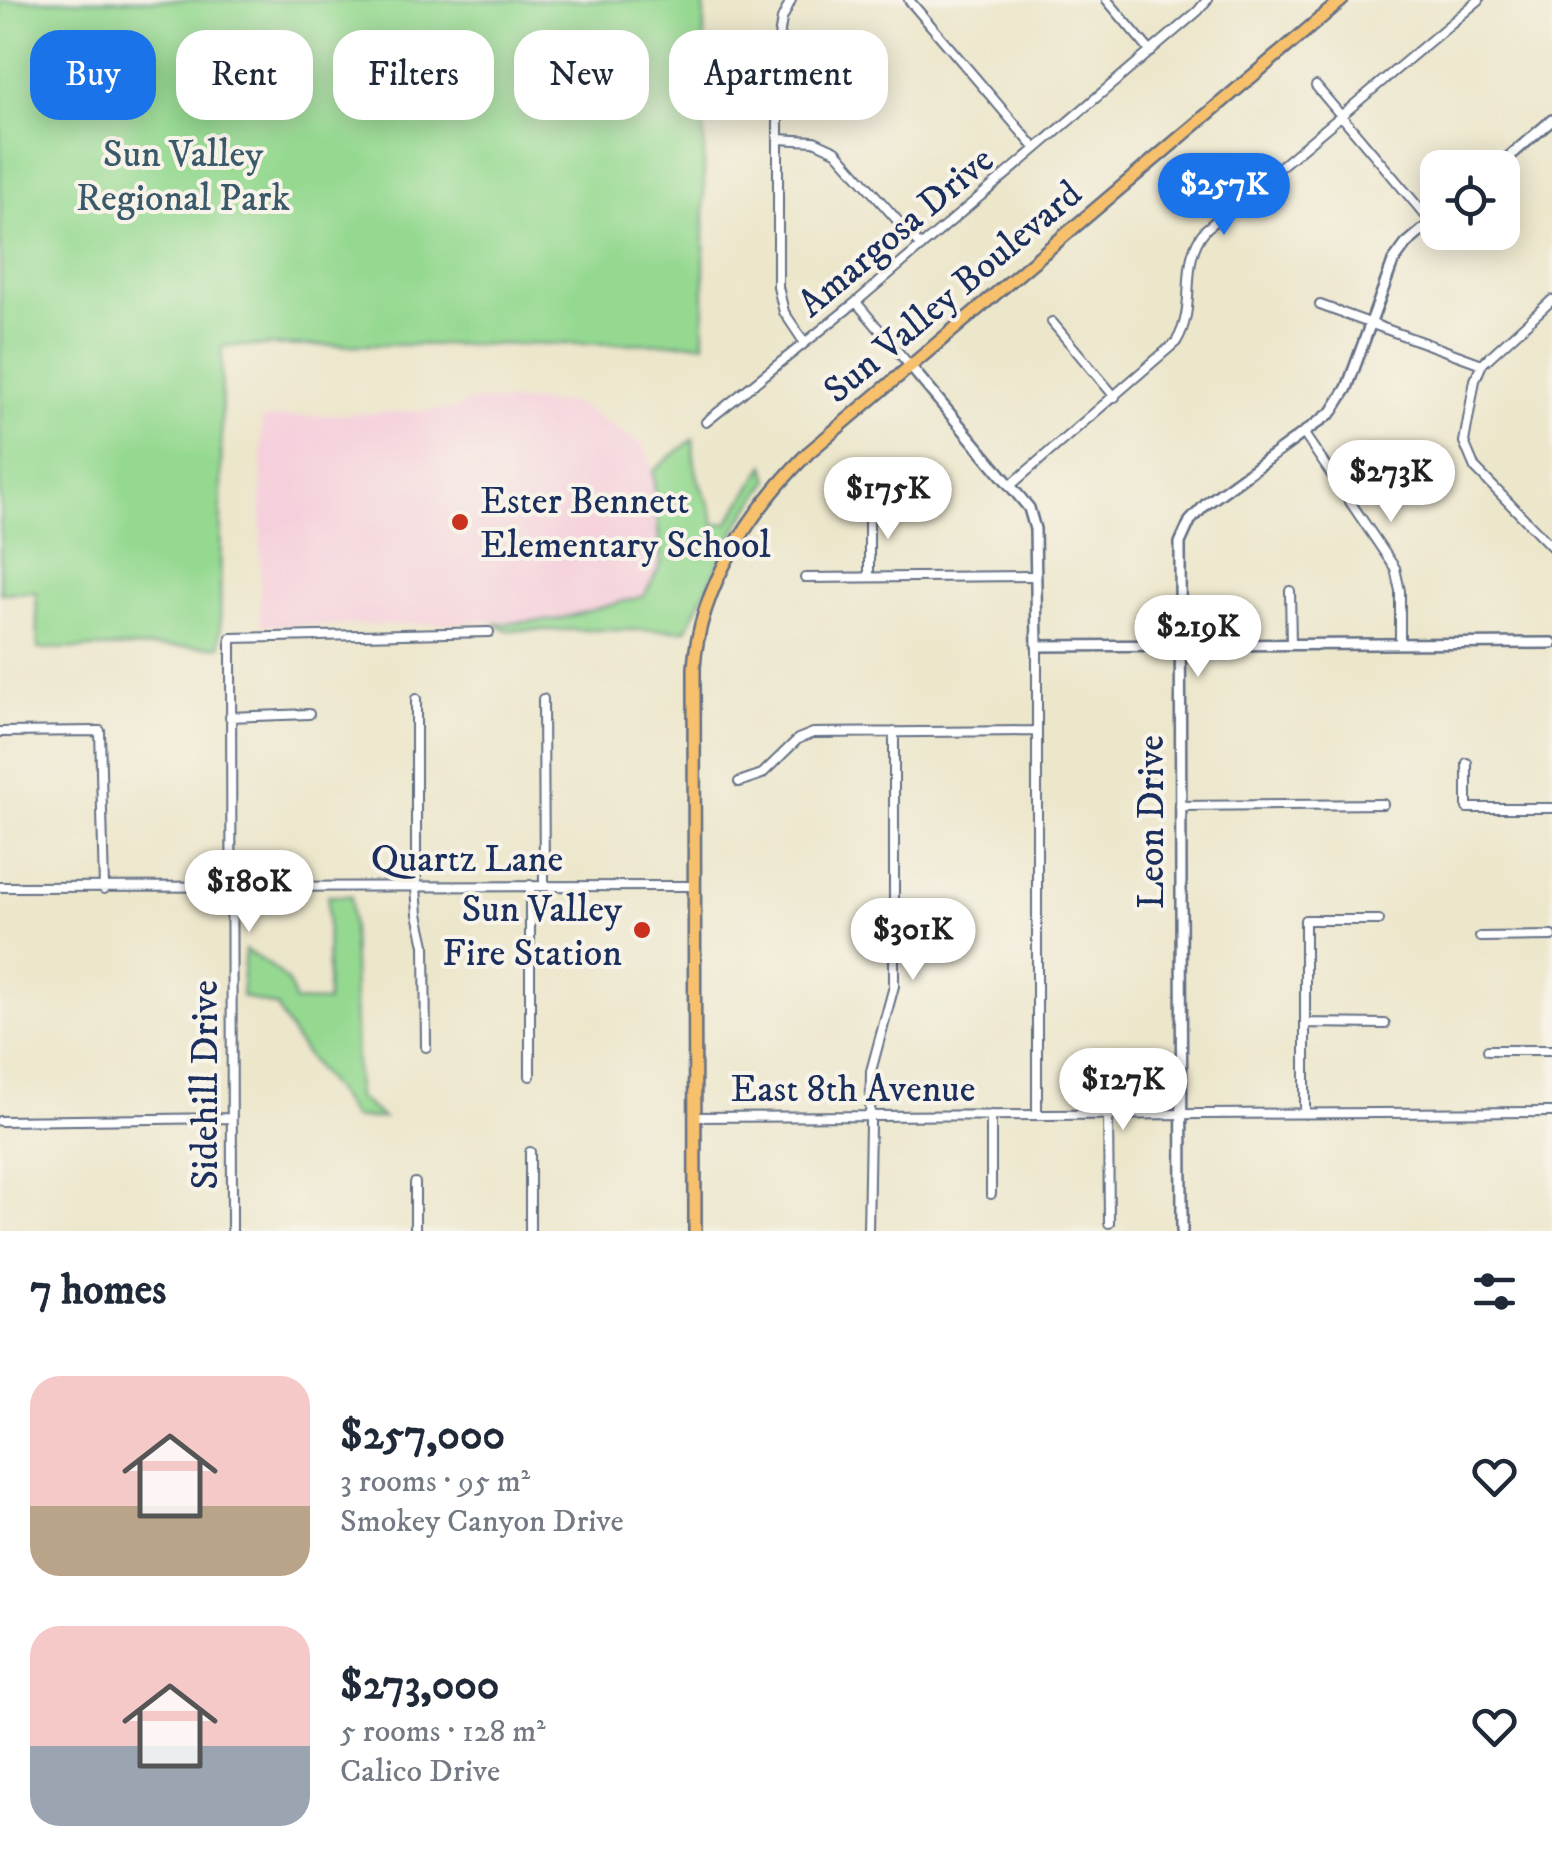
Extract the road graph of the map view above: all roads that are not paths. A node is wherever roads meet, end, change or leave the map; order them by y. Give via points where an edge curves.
1 (791, 0) edge
2 (910, 0) edge
3 (1107, 0) edge
4 (1207, 0) edge
5 (1342, 0) edge
6 (1479, 0) edge
7 (1151, 52) junction
8 (1316, 86) dead end
9 (1340, 116) junction
10 (1552, 120) edge
11 (778, 139) junction
12 (1036, 149) junction
13 (1517, 150) edge
14 (1420, 205) edge
15 (1420, 232) edge
16 (921, 246) junction
17 (1552, 300) edge
18 (856, 302) junction
19 (1320, 305) dead end
20 (1052, 322) dead end
21 (1370, 323) junction
22 (804, 342) junction
23 (1482, 364) junction
24 (910, 366) junction
25 (1115, 397) junction
26 (706, 422) dead end
27 (1304, 434) junction
28 (1011, 485) junction
29 (869, 506) dead end
30 (1551, 544) edge
31 (1036, 576) junction
32 (869, 577) junction
33 (806, 578) dead end
34 (1290, 592) dead end
35 (489, 632) dead end
36 (1400, 643) junction
37 (1552, 643) edge
38 (1290, 644) junction
39 (1179, 645) junction
40 (1036, 646) junction
41 (543, 699) dead end
42 (416, 700) dead end
43 (309, 714) dead end
44 (230, 717) junction
45 (1037, 731) junction
46 (0, 732) edge
47 (894, 732) junction
48 (1468, 763) dead end
49 (739, 782) dead end
50 (1383, 804) dead end
51 (1180, 806) junction
52 (1552, 808) edge
53 (544, 884) junction
54 (530, 885) junction
55 (230, 886) junction
56 (695, 886) junction
57 (0, 887) edge
58 (416, 887) junction
59 (104, 889) junction
60 (1379, 920) dead end
61 (1480, 936) dead end
62 (1552, 936) edge
63 (1305, 1023) junction
64 (1386, 1024) dead end
65 (426, 1047) dead end
66 (1488, 1050) dead end
67 (1552, 1050) edge
68 (530, 1076) dead end
69 (1552, 1112) edge
70 (1036, 1114) junction
71 (1108, 1114) junction
72 (1182, 1114) junction
73 (1304, 1114) junction
74 (991, 1115) junction
75 (695, 1116) junction
76 (868, 1116) junction
77 (232, 1118) junction
78 (0, 1121) edge
79 (530, 1152) dead end
80 (415, 1183) dead end
81 (991, 1194) dead end
82 (1109, 1223) dead end
83 (232, 1231) edge
84 (415, 1231) edge
85 (530, 1231) edge
86 (695, 1231) edge
87 (868, 1231) edge
88 (1182, 1231) edge

1 - 11 street via 779,31
2 - 12 street
3 - 7 street
4 - 7 street, Amargosa Drive
5 - 24 main road, Sun Valley Boulevard
6 - 9 street
7 - 12 street, Amargosa Drive
8 - 9 street
9 - 14 street
9 - 25 street via 1200,236 1190,256 1190,308 1182,332
10 - 13 street
11 - 16 street via 814,141 836,151
11 - 22 street via 778,288 784,312
12 - 16 street, Amargosa Drive
15 - 21 street, Leon Drive via 1393,262
16 - 18 street, Amargosa Drive
17 - 23 street
18 - 22 street, Amargosa Drive
18 - 24 street
19 - 21 street
20 - 25 street
21 - 23 street
21 - 27 street, Leon Drive via 1340,400
22 - 26 street, Amargosa Drive
23 - 30 street via 1464,430 1466,452
24 - 28 street
24 - 56 main road, Sun Valley Boulevard via 773,490 708,601 694,668
25 - 28 street
27 - 36 street via 1395,568
27 - 39 street, Leon Drive via 1190,521 1178,554
28 - 31 street via 1033,518
29 - 32 street
31 - 32 street
31 - 40 street
32 - 33 street
34 - 38 street
35 - 44 street, Sidehill Drive via 231,638
36 - 37 street
36 - 38 street
38 - 39 street
39 - 40 street
39 - 51 street, Leon Drive
40 - 45 street
41 - 53 street
42 - 58 street
43 - 44 street
44 - 55 street, Sidehill Drive
45 - 47 street
45 - 70 street
46 - 59 street via 100,730
47 - 49 street via 805,736 762,774
47 - 76 street via 894,992 871,1072
48 - 52 street via 1467,808
50 - 51 street
51 - 72 street, Leon Drive
53 - 54 street, Quartz Lane
53 - 56 street, Quartz Lane
54 - 58 street, Quartz Lane
54 - 68 street
55 - 58 street, Quartz Lane
55 - 59 street, Quartz Lane
55 - 77 street, Sidehill Drive
56 - 75 main road, Sun Valley Boulevard
57 - 59 street, Quartz Lane
58 - 65 street via 425,946
60 - 63 street via 1305,920
61 - 62 street
63 - 64 street
63 - 73 street
66 - 67 street
69 - 73 street, East 8th Avenue
70 - 71 street, East 8th Avenue
70 - 74 street, East 8th Avenue
71 - 72 street, East 8th Avenue
71 - 82 street
72 - 73 street, East 8th Avenue
72 - 88 street, Leon Drive
74 - 76 street, East 8th Avenue
74 - 81 street
75 - 76 street, East 8th Avenue
75 - 86 main road, Sun Valley Boulevard
76 - 87 street
77 - 78 street
77 - 83 street, Sidehill Drive
79 - 85 street
80 - 84 street

